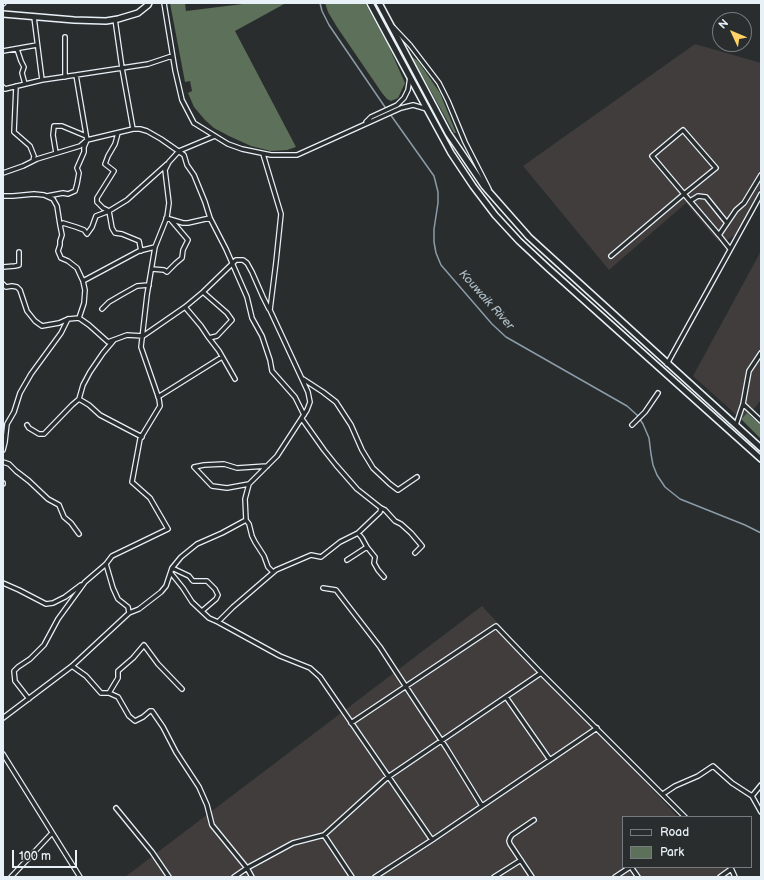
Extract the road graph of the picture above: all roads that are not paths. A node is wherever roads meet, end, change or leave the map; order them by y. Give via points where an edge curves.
1 (149, 3) edge
2 (164, 3) edge
3 (370, 3) edge
4 (379, 3) edge
5 (3, 14) edge
6 (34, 17) junction
7 (116, 19) junction
8 (390, 24) junction
9 (64, 37) dead end
10 (38, 45) junction
11 (17, 49) junction
12 (3, 51) edge
13 (172, 56) junction
14 (122, 68) junction
15 (76, 75) junction
16 (65, 77) junction
17 (410, 78) junction
18 (42, 80) junction
19 (25, 84) junction
20 (16, 86) junction
21 (3, 87) edge
22 (426, 109) junction
23 (372, 119) junction
24 (133, 129) junction
25 (118, 133) junction
26 (86, 136) junction
27 (215, 136) junction
28 (87, 140) junction
29 (179, 152) junction
30 (56, 153) junction
31 (263, 154) junction
32 (33, 161) junction
33 (169, 162) junction
34 (3, 173) edge
35 (761, 174) edge
36 (491, 194) junction
37 (684, 194) junction
38 (761, 194) edge
39 (3, 196) edge
40 (47, 196) junction
41 (690, 201) junction
42 (109, 211) junction
43 (166, 218) junction
44 (210, 218) junction
45 (171, 220) junction
46 (727, 223) junction
47 (60, 225) junction
48 (719, 235) junction
49 (155, 247) junction
50 (730, 250) junction
51 (141, 251) junction
52 (19, 252) dead end
53 (611, 256) dead end
54 (232, 263) junction
55 (3, 267) edge
56 (152, 269) junction
57 (83, 281) junction
58 (3, 284) edge
59 (149, 285) junction
60 (203, 292) junction
61 (185, 307) junction
62 (102, 309) dead end
63 (270, 310) junction
64 (79, 318) junction
65 (68, 319) junction
66 (143, 336) junction
67 (209, 338) junction
68 (114, 339) junction
69 (761, 353) edge
70 (222, 357) junction
71 (667, 364) junction
72 (235, 379) dead end
73 (302, 379) junction
74 (658, 393) dead end
75 (158, 397) junction
76 (79, 398) junction
77 (742, 404) junction
78 (304, 415) junction
79 (302, 419) junction
80 (761, 421) edge
81 (634, 424) dead end
82 (27, 425) dead end
83 (736, 425) junction
84 (142, 437) junction
85 (761, 448) edge
86 (3, 450) edge
87 (761, 459) edge
88 (3, 462) edge
89 (267, 466) junction
90 (417, 477) dead end
91 (249, 484) junction
92 (381, 508) junction
93 (246, 520) junction
94 (358, 533) junction
95 (79, 534) dead end
96 (367, 547) junction
97 (415, 553) dead end
98 (347, 560) dead end
99 (106, 564) junction
100 (172, 568) junction
101 (273, 572) junction
102 (171, 573) junction
103 (384, 577) dead end
104 (85, 582) junction
105 (3, 583) edge
106 (323, 588) dead end
107 (202, 612) junction
108 (129, 613) junction
109 (218, 622) junction
110 (72, 666) junction
111 (541, 673) junction
112 (406, 686) junction
113 (182, 689) dead end
114 (109, 692) junction
115 (506, 697) junction
116 (29, 699) junction
117 (3, 718) edge
118 (351, 723) junction
119 (597, 728) junction
120 (442, 741) junction
121 (3, 754) edge
122 (550, 760) junction
123 (388, 777) junction
124 (761, 785) edge
125 (663, 794) junction
126 (752, 796) junction
127 (482, 806) junction
128 (116, 808) dead end
129 (761, 812) edge
130 (684, 816) edge
131 (534, 820) dead end
132 (52, 833) junction
133 (324, 835) junction
134 (432, 840) junction
135 (521, 860) junction
136 (247, 868) junction
137 (629, 868) edge
138 (632, 868) edge
139 (731, 868) edge
140 (11, 877) edge
141 (80, 877) edge
142 (169, 877) edge
143 (234, 877) edge
144 (252, 877) edge
145 (352, 877) edge
146 (375, 877) edge
147 (494, 877) edge
148 (532, 877) edge
149 (615, 877) edge
150 (638, 877) edge
151 (720, 877) edge
152 (735, 877) edge

1 - 7 main road via 138,13
2 - 13 street
3 - 17 main road
4 - 8 main road
5 - 6 main road
6 - 7 main road via 106,21
6 - 10 street
7 - 14 street
8 - 36 main road via 448,133
8 - 36 street via 410,45 439,84
9 - 16 street
10 - 11 street
10 - 18 street
11 - 12 street
11 - 19 street via 24,67 22,73
13 - 14 street via 148,64
13 - 27 street via 182,100 194,123
14 - 15 street
14 - 24 street
15 - 16 street
15 - 26 street
16 - 18 street
17 - 22 main road
17 - 23 street via 404,98 397,105
18 - 19 street
19 - 20 street
20 - 21 street via 5,89
20 - 32 street via 14,132 30,146
22 - 23 street via 413,105
22 - 87 main road via 473,186 515,236
23 - 31 street via 297,155
24 - 25 street
24 - 29 street via 147,131
25 - 28 street
25 - 42 street via 105,164 114,171 97,202
26 - 28 street
26 - 30 street via 62,126 54,126
27 - 29 street
27 - 31 street via 228,144
28 - 30 street via 80,146
28 - 40 street via 77,168 79,173 75,191
29 - 33 street
29 - 44 street via 184,155 194,175
30 - 32 street
31 - 63 street via 281,214
32 - 34 street
33 - 42 street via 127,200
33 - 43 street via 165,170 168,203
35 - 46 street via 744,203
36 - 71 main road via 529,237
37 - 37 street via 652,156 683,130 716,168
37 - 41 street
37 - 53 street
38 - 50 street
39 - 40 street
40 - 47 street via 53,199 57,206
41 - 46 street via 698,196 706,197
41 - 48 street
42 - 47 street via 96,216 87,234 76,227 63,223
42 - 51 street via 115,233 138,241
43 - 45 street
43 - 49 street
44 - 45 street via 188,223
44 - 54 street
45 - 56 street via 188,240 182,258 167,272
46 - 48 street
47 - 57 street via 62,235 58,251 61,258 77,268
48 - 50 street
49 - 51 street
49 - 56 street
50 - 71 street
51 - 57 street
52 - 55 street via 19,265
54 - 60 street
54 - 63 street via 236,260 247,263
54 - 78 street via 247,297 252,318 262,336 272,370 295,398
56 - 59 street
57 - 64 street via 84,303
58 - 65 street via 20,290 27,311 42,326
59 - 62 street via 137,286
59 - 66 street
60 - 61 street
60 - 67 street via 227,312 232,320 217,336
61 - 66 street
61 - 67 street
63 - 73 street
64 - 65 street
64 - 68 street via 108,342
65 - 86 street via 20,393 7,424
66 - 68 street via 127,335
66 - 75 street via 141,347
67 - 70 street
68 - 76 street via 90,372
69 - 77 street via 749,372
70 - 72 street
70 - 75 street
71 - 83 main road
73 - 78 street via 310,402
73 - 90 street via 336,402 373,468 390,484 398,490
74 - 81 street
75 - 84 street via 160,406
76 - 82 street via 44,434 39,434
76 - 84 street via 100,415
77 - 80 street
77 - 83 street
78 - 79 street
79 - 89 street via 277,456
79 - 92 street via 336,465 357,488
83 - 85 main road
84 - 99 street via 132,482 150,498 168,529 112,556
88 - 95 street via 9,464 48,499 59,505 64,517
89 - 91 street
89 - 91 street via 237,468 224,464 194,467 212,486 227,488
91 - 93 street via 245,499
92 - 94 street
92 - 97 street via 411,533 422,546
93 - 100 street via 222,534 197,544
93 - 101 street via 255,542
94 - 96 street
94 - 101 street via 340,542 320,557 311,555
96 - 98 street
96 - 103 street via 375,557 374,563
99 - 104 street
99 - 108 street via 112,588 118,599 128,607
100 - 102 street
100 - 107 street via 189,576 193,581 207,581 215,589 218,595 216,599
101 - 109 street
102 - 107 street
102 - 108 street via 161,592 139,609
104 - 105 street via 53,603 46,604
104 - 116 street via 58,619 44,645 14,671 15,681
106 - 112 street via 336,590
107 - 109 street
108 - 110 street
109 - 118 street via 280,656 310,668 320,677
110 - 114 street via 86,676 101,693
110 - 116 street
111 - 112 street via 496,626
111 - 115 street
111 - 119 street
112 - 118 street
112 - 120 street
113 - 114 street via 144,645 118,671 118,678
114 - 136 street via 118,697 129,716 135,721 152,711 199,787 212,825
115 - 120 street
115 - 122 street
116 - 117 street
118 - 123 street
119 - 122 street
119 - 125 street
120 - 123 street
120 - 127 street
121 - 132 street
122 - 127 street
123 - 133 street
123 - 134 street
124 - 126 street
125 - 126 street via 713,766
125 - 130 street
126 - 129 street
127 - 134 street
128 - 142 street
131 - 135 street via 510,838 510,844
132 - 140 street
132 - 141 street
133 - 136 street via 293,843
133 - 145 street
134 - 146 street
135 - 147 street
135 - 148 street
136 - 143 street
136 - 144 street
137 - 149 street
138 - 150 street
139 - 151 street
139 - 152 street

